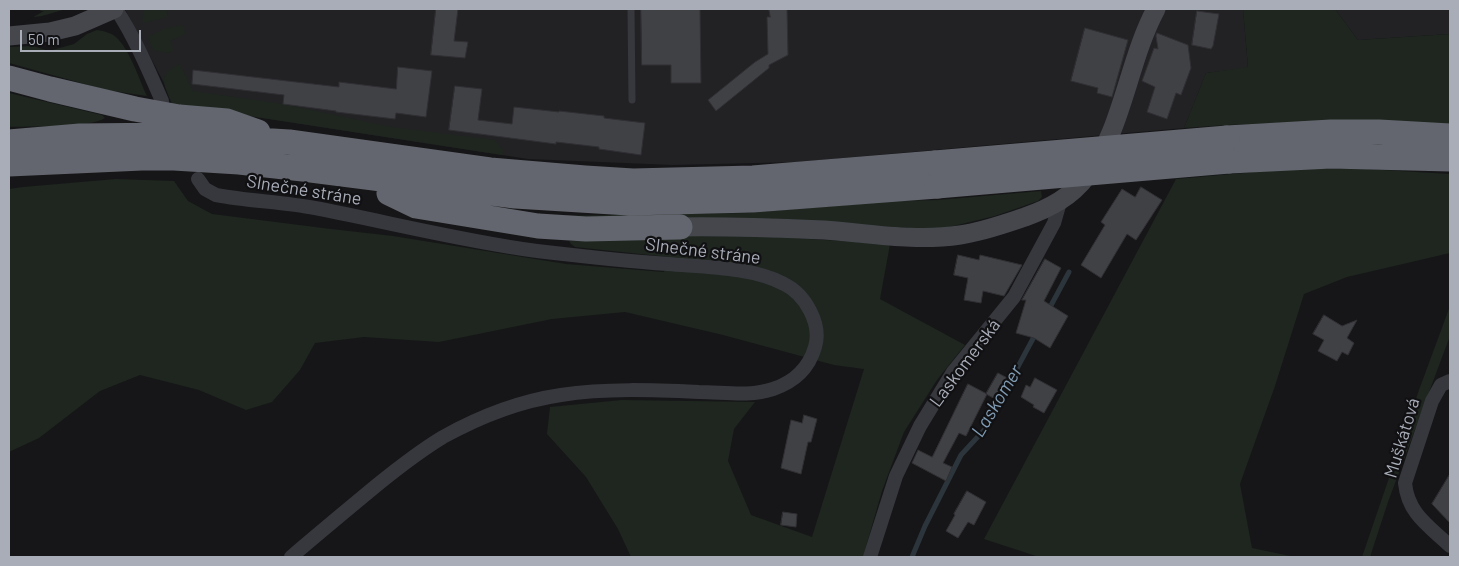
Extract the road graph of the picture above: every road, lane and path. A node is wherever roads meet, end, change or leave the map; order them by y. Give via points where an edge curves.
1 (115, 9) edge
2 (631, 9) edge
3 (1156, 9) edge
4 (9, 36) edge
5 (9, 78) edge
6 (632, 100) dead end
7 (162, 101) dead end
8 (1450, 136) edge
9 (9, 142) edge
10 (289, 142) junction
11 (1228, 149) junction
12 (1450, 159) edge
13 (9, 164) edge
14 (40, 164) junction
15 (9, 173) edge
16 (936, 174) junction
17 (9, 179) edge
18 (198, 179) dead end
19 (389, 193) junction
20 (515, 196) junction
21 (1060, 202) junction
22 (680, 227) joint
23 (1446, 383) edge
24 (1450, 546) edge
25 (290, 557) edge
26 (870, 557) edge

1 - 4 street via 75,26
1 - 7 street via 145,60
2 - 6 lane
3 - 21 street via 1100,157 1088,176
5 - 10 highway via 135,109 226,121
8 - 11 highway via 1330,132
9 - 10 highway via 80,136 174,135
10 - 16 highway via 490,170 585,178 633,180
11 - 12 highway
11 - 16 highway, bridge
13 - 14 highway
14 - 15 highway
14 - 20 highway via 150,158 239,162
16 - 20 highway via 753,200 629,203
17 - 19 highway via 175,170 276,178
18 - 25 street, Slnečné stráne via 205,189 216,195 311,208 526,249 725,269 771,278 801,296 815,326 817,341 806,368 785,385 770,391 736,394 620,390 569,394 537,400 478,421 444,436 416,454
19 - 20 highway
19 - 22 highway via 416,206 538,226 586,229
21 - 22 street via 984,230 959,235 907,237 753,227
21 - 26 street, Laskomerská via 1054,222 1014,297 953,372 920,426 896,476
23 - 24 street, Muškátová via 1432,401 1404,483 1410,505 1418,516

